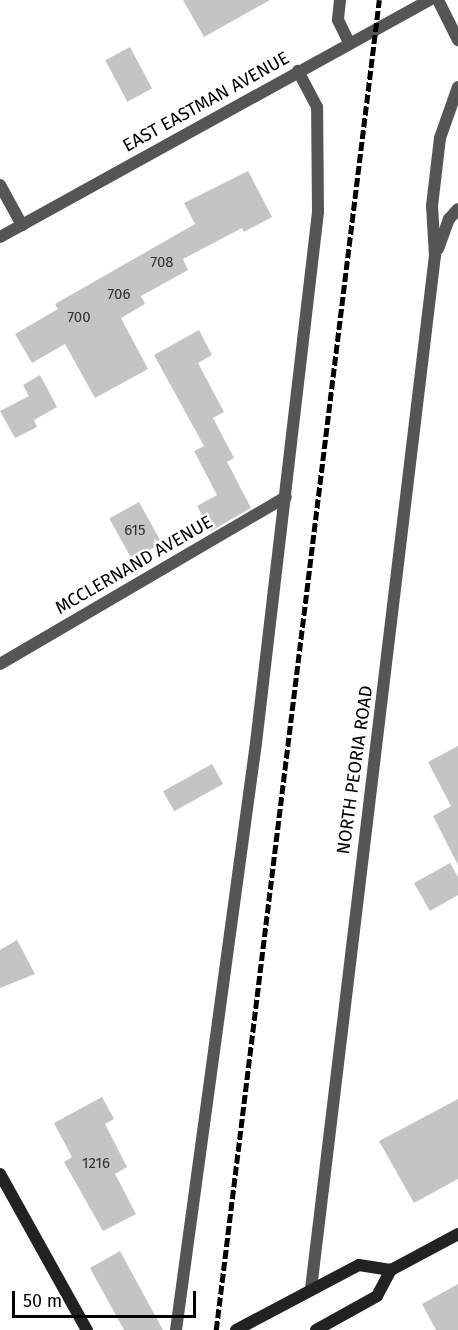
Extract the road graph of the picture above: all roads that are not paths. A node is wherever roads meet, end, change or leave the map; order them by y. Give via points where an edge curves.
1 (340, 0) edge
2 (430, 0) edge
3 (438, 0) edge
4 (458, 40) edge
5 (349, 43) junction
6 (298, 71) junction
7 (458, 87) edge
8 (0, 184) edge
9 (458, 209) edge
10 (22, 225) junction
11 (0, 237) edge
12 (435, 256) junction
13 (286, 497) junction
14 (0, 664) edge
15 (0, 1174) edge
16 (458, 1234) edge
17 (391, 1270) junction
18 (311, 1289) junction
19 (87, 1330) edge
20 (176, 1330) edge
21 (236, 1330) edge
22 (316, 1330) edge

1 - 5 street via 338,20
2 - 5 street, EAST EASTMAN AVENUE
3 - 4 street
5 - 6 street, EAST EASTMAN AVENUE
6 - 10 street, EAST EASTMAN AVENUE
6 - 13 street via 317,107 318,212
7 - 12 street, NORTH PEORIA ROAD via 440,138 432,206
8 - 10 street
9 - 12 street, NORTH PEORIA ROAD via 449,219
10 - 11 street, EAST EASTMAN AVENUE
12 - 18 street, NORTH PEORIA ROAD
13 - 14 street, MCCLERNAND AVENUE
13 - 20 street
15 - 19 main road
16 - 17 main road
17 - 18 main road via 358,1265
17 - 22 main road via 376,1296
18 - 21 main road

